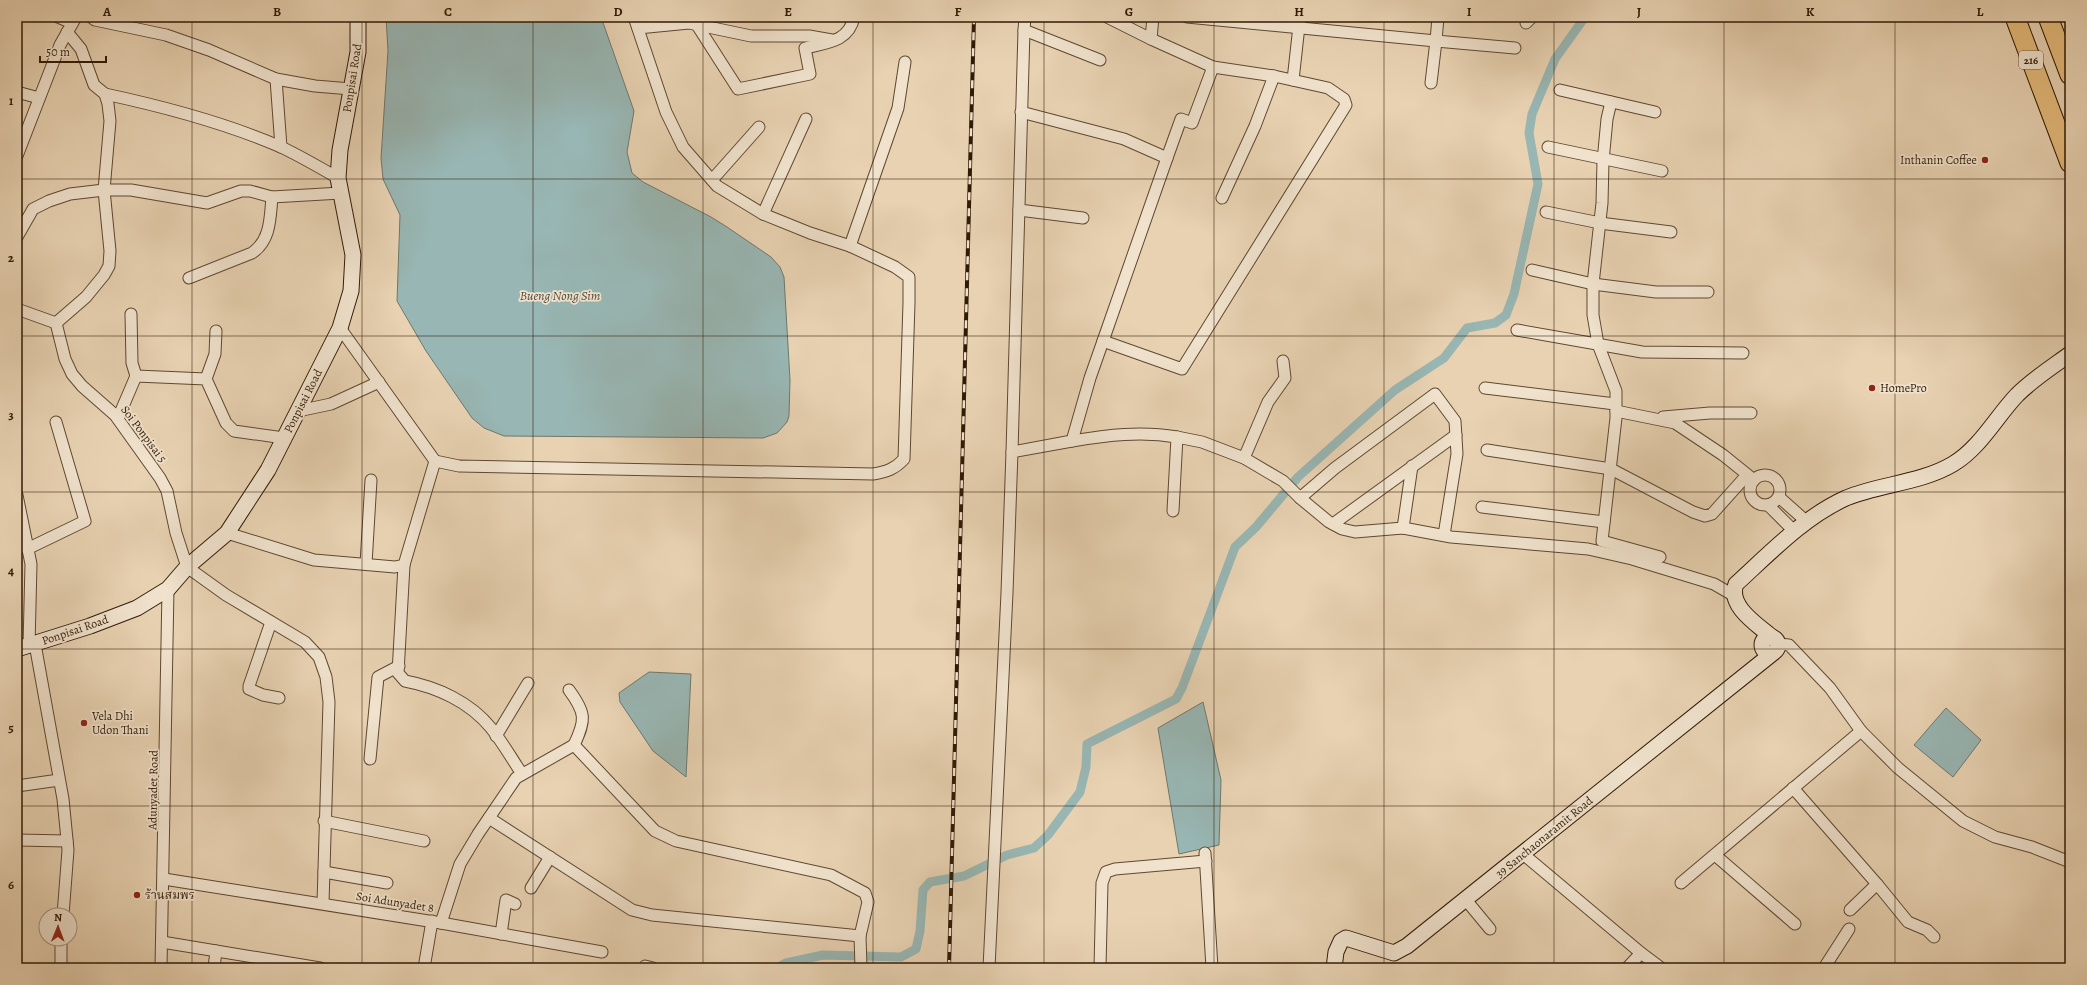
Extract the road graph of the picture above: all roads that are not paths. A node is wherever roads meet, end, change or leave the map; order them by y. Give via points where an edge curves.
1 (58, 17) edge
2 (91, 17) edge
3 (358, 17) edge
4 (634, 17) edge
5 (854, 17) edge
6 (1025, 17) edge
7 (1107, 17) edge
8 (1153, 17) edge
9 (1187, 17) edge
10 (1438, 17) edge
11 (2015, 17) edge
12 (2048, 17) edge
13 (693, 22) edge
14 (1300, 22) edge
15 (72, 24) edge
16 (638, 28) junction
17 (1024, 30) junction
18 (1151, 39) junction
19 (837, 41) junction
20 (1436, 41) junction
21 (1515, 48) dead end
22 (1100, 60) dead end
23 (905, 62) dead end
24 (1213, 67) junction
25 (2070, 75) edge
26 (1274, 76) junction
27 (276, 79) junction
28 (1293, 80) junction
29 (1431, 83) dead end
30 (351, 89) junction
31 (1560, 90) dead end
32 (17, 92) edge
33 (104, 94) junction
34 (39, 98) junction
35 (1611, 102) junction
36 (1022, 112) junction
37 (1655, 112) dead end
38 (806, 119) dead end
39 (758, 127) dead end
40 (281, 147) junction
41 (1548, 147) dead end
42 (17, 156) edge
43 (1167, 158) junction
44 (1603, 158) junction
45 (2070, 163) edge
46 (1662, 171) dead end
47 (338, 178) junction
48 (712, 180) junction
49 (104, 190) junction
50 (341, 194) junction
51 (272, 197) junction
52 (1222, 198) dead end
53 (1019, 210) junction
54 (1546, 212) dead end
55 (762, 214) junction
56 (1083, 218) dead end
57 (1600, 223) junction
58 (1671, 232) dead end
59 (17, 237) edge
60 (850, 246) junction
61 (1532, 270) dead end
62 (189, 278) dead end
63 (1593, 284) junction
64 (1708, 292) dead end
65 (17, 309) edge
66 (131, 314) dead end
67 (56, 323) junction
68 (340, 328) junction
69 (1517, 330) dead end
70 (216, 331) dead end
71 (1103, 341) junction
72 (1598, 344) junction
73 (1743, 354) dead end
74 (2070, 354) edge
75 (1283, 362) dead end
76 (136, 376) junction
77 (206, 379) junction
78 (379, 382) junction
79 (1485, 388) dead end
80 (1616, 408) junction
81 (298, 411) junction
82 (1751, 413) dead end
83 (118, 418) junction
84 (1652, 418) junction
85 (56, 422) dead end
86 (1456, 435) junction
87 (1177, 437) junction
88 (284, 438) junction
89 (1072, 441) junction
90 (1487, 450) dead end
91 (1012, 452) junction
92 (1244, 458) junction
93 (435, 462) junction
94 (1412, 466) junction
95 (1611, 469) junction
96 (1750, 477) junction
97 (371, 480) dead end
98 (17, 495) edge
99 (1298, 496) junction
100 (1778, 497) junction
101 (1768, 505) junction
102 (1482, 506) dead end
103 (1173, 511) dead end
104 (1604, 522) junction
105 (1807, 522) junction
106 (1333, 524) junction
107 (1403, 528) junction
108 (1795, 532) junction
109 (227, 533) junction
110 (1444, 535) junction
111 (27, 549) junction
112 (1660, 557) dead end
113 (366, 564) junction
114 (404, 565) junction
115 (187, 567) junction
116 (168, 589) junction
117 (1733, 595) junction
118 (271, 622) junction
119 (1770, 645) junction
120 (27, 646) edge
121 (399, 666) junction
122 (528, 683) dead end
123 (569, 690) dead end
124 (279, 698) dead end
125 (1861, 731) junction
126 (496, 736) junction
127 (574, 745) junction
128 (370, 759) dead end
129 (522, 774) junction
130 (60, 780) junction
131 (17, 786) edge
132 (1793, 788) junction
133 (489, 818) junction
134 (324, 821) junction
135 (17, 840) edge
136 (67, 841) junction
137 (424, 841) dead end
138 (1524, 854) junction
139 (1714, 855) junction
140 (550, 857) junction
141 (2070, 862) edge
142 (324, 872) junction
143 (164, 879) junction
144 (387, 883) dead end
145 (1681, 883) dead end
146 (1878, 884) junction
147 (531, 888) dead end
148 (1466, 900) junction
149 (322, 903) junction
150 (515, 904) dead end
151 (63, 907) edge
152 (1850, 910) dead end
153 (436, 922) junction
154 (1795, 924) dead end
155 (1490, 929) dead end
156 (1849, 929) dead end
157 (501, 934) junction
158 (1934, 937) dead end
159 (162, 942) junction
160 (860, 942) junction
161 (61, 947) edge
162 (216, 951) junction
163 (602, 952) dead end
164 (1641, 953) junction
165 (861, 965) edge
166 (61, 968) edge
167 (161, 968) edge
168 (214, 968) edge
169 (320, 968) edge
170 (424, 968) edge
171 (645, 968) edge
172 (653, 968) edge
173 (989, 968) edge
174 (1100, 968) edge
175 (1212, 968) edge
176 (1334, 968) edge
177 (1626, 968) edge
178 (1661, 968) edge
179 (1824, 968) edge

1 - 15 street
2 - 27 street via 95,20 166,34
3 - 30 main road, Ponpisai Road via 358,52
4 - 16 street
5 - 19 street via 853,25
6 - 17 street
7 - 18 street
8 - 18 street
9 - 14 street
10 - 20 street
11 - 45 highway, 216
12 - 25 highway, 216
13 - 16 street
13 - 19 street via 750,36 809,36
13 - 19 street via 738,89 810,74 805,48
14 - 20 street
14 - 28 street
15 - 33 street via 94,85
15 - 34 street
16 - 48 street via 666,112 683,147
17 - 22 street
17 - 36 street
18 - 24 street
20 - 21 street
20 - 29 street
23 - 60 street via 898,108
24 - 26 street
24 - 43 street via 1192,123 1181,119
26 - 28 street
26 - 52 street via 1255,126
27 - 30 street
27 - 40 street
28 - 71 street via 1328,88 1344,99 1346,105 1182,369
30 - 47 main road, Ponpisai Road via 340,150
31 - 35 street
32 - 34 street
33 - 40 street via 144,103
33 - 49 street via 110,121
34 - 42 street
35 - 37 street
35 - 44 street
36 - 43 street via 1124,139
36 - 53 street
38 - 55 street
39 - 48 street
40 - 47 street
41 - 44 street
43 - 71 street
44 - 46 street
44 - 57 street
47 - 50 main road, Ponpisai Road
48 - 55 street via 717,186
49 - 51 street via 131,190 207,203 250,190
49 - 59 street via 70,194 33,209
49 - 67 street via 109,266 86,297
50 - 51 street
50 - 68 main road, Ponpisai Road via 353,255 353,270 351,291
51 - 62 street via 268,231 259,248
53 - 56 street
53 - 91 street
54 - 57 street
55 - 60 street
57 - 58 street
57 - 63 street
60 - 93 street via 895,267 908,277 910,303 904,459 886,473 475,466
61 - 63 street
63 - 64 street via 1656,292
63 - 72 street via 1593,315
65 - 67 street
66 - 76 street via 132,364
67 - 83 street, Soi Ponpisai 5 via 65,359 72,374
68 - 78 street
68 - 81 main road, Ponpisai Road
69 - 72 street
70 - 77 street via 215,354
71 - 89 street
72 - 73 street via 1642,352
72 - 80 street via 1616,391
74 - 105 main road via 2018,394 1981,439 1954,463 1925,476 1847,498
75 - 92 street via 1285,378 1268,402
76 - 77 street
76 - 83 street
77 - 88 street via 226,423 234,431
78 - 81 street via 330,404
78 - 93 street
79 - 80 street
80 - 84 street
80 - 95 street
81 - 88 main road, Ponpisai Road
82 - 84 street via 1710,413
83 - 115 street, Soi Ponpisai 5 via 160,478
84 - 96 street via 1675,423 1687,430
85 - 111 street via 85,521
86 - 94 street
86 - 99 street via 1455,421 1436,394
86 - 110 street via 1457,454
87 - 89 street via 1122,434
87 - 92 street via 1202,442
87 - 103 street
88 - 109 main road, Ponpisai Road via 268,470
89 - 91 street
90 - 95 street
91 - 173 street
92 - 99 street via 1287,484
93 - 114 street
94 - 106 street
94 - 107 street
95 - 96 street via 1705,516 1712,514
95 - 104 street
96 - 100 street via 1766,475 1774,478 1779,485
96 - 101 street via 1752,497 1759,504
97 - 113 street
98 - 111 street
99 - 106 street
100 - 101 street
100 - 105 street
101 - 108 street
102 - 104 street
104 - 112 street via 1602,541
105 - 108 main road
106 - 107 street via 1355,532
107 - 110 street
108 - 117 main road via 1736,584
109 - 113 street via 314,560
109 - 115 main road, Ponpisai Road
110 - 117 street via 1588,550 1632,559 1714,584
111 - 120 street via 31,564
113 - 114 street via 394,567
114 - 121 street
115 - 116 main road, Ponpisai Road
115 - 118 street via 226,595
116 - 120 main road, Ponpisai Road via 137,608
116 - 143 street, Adunyadet Road
117 - 119 main road via 1736,603 1756,624
118 - 124 street via 249,689
118 - 134 street via 305,642 319,657 326,677 329,702
119 - 125 street via 1789,645 1830,688
119 - 138 main road, 39 Sanchaonaramit Road via 1758,666
120 - 130 street
121 - 126 street via 398,673 404,681 443,692 470,708
121 - 128 street via 378,677
122 - 126 street
123 - 127 street via 580,706 584,718
125 - 132 street
125 - 141 street via 1898,768 1963,821 1995,837 2032,847
126 - 129 street
127 - 129 street, Soi Adunyadet 8
127 - 160 street via 655,831 676,841 831,875 865,893 868,902
129 - 133 street, Soi Adunyadet 8 via 516,778
130 - 131 street
130 - 136 street
132 - 139 street
132 - 146 street
133 - 140 street
133 - 153 street, Soi Adunyadet 8 via 460,864
134 - 137 street
134 - 142 street
135 - 136 street
136 - 151 street
138 - 148 main road, 39 Sanchaonaramit Road
138 - 164 street
139 - 145 street
139 - 154 street
140 - 147 street
140 - 160 street via 632,910 652,915
142 - 144 street
142 - 149 street
143 - 149 street, Soi Adunyadet 8
143 - 159 street, Adunyadet Road
146 - 152 street
146 - 158 street via 1908,922 1923,928
148 - 155 street
148 - 176 main road, 39 Sanchaonaramit Road via 1407,946 1394,953 1346,938 1341,941 1336,952
149 - 153 street, Soi Adunyadet 8
150 - 157 street via 506,900
153 - 157 street
153 - 170 street
156 - 179 street
157 - 163 street
159 - 162 street
159 - 167 street, Adunyadet Road
160 - 165 street
161 - 166 street
162 - 168 street
162 - 169 street
164 - 177 street
164 - 178 street
171 - 172 street
174 - 175 street via 1102,883 1106,872 1206,857

